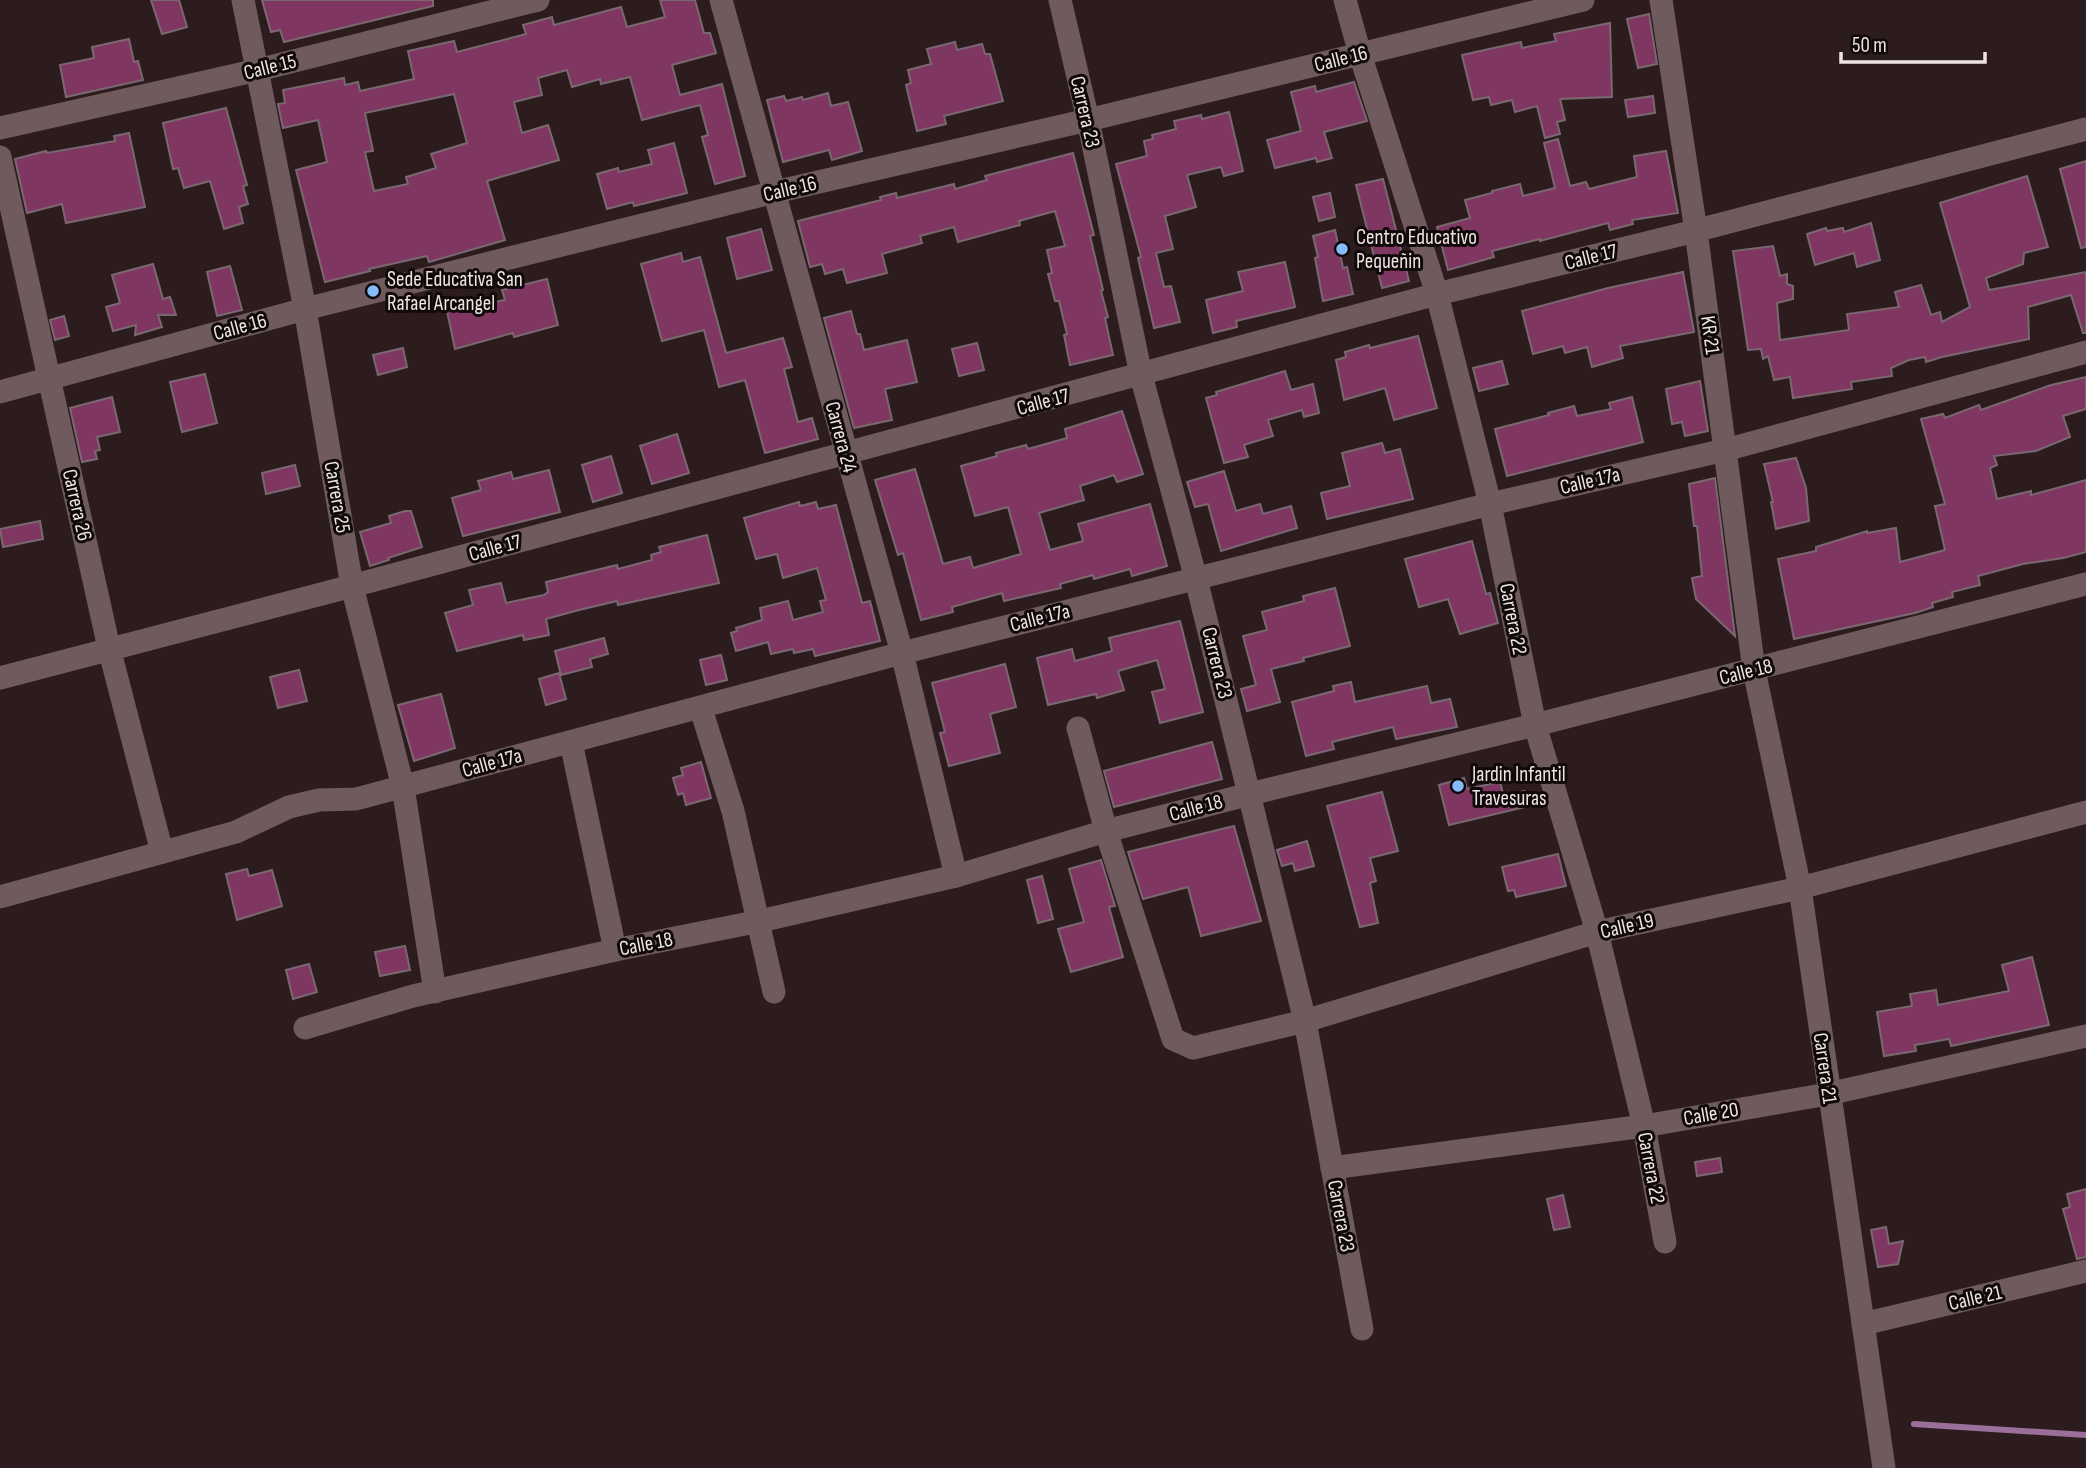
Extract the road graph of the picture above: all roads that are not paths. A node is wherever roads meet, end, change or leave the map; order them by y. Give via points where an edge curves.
1 (243, 0) edge
2 (538, 0) edge
3 (721, 0) edge
4 (1060, 0) edge
5 (1345, 0) edge
6 (1583, 0) edge
7 (1661, 0) edge
8 (1360, 54) junction
9 (258, 70) junction
10 (1088, 120) junction
11 (0, 128) edge
12 (2086, 129) edge
13 (0, 157) edge
14 (775, 192) junction
15 (1696, 231) junction
16 (1437, 294) junction
17 (305, 309) junction
18 (2086, 352) edge
19 (1141, 375) junction
20 (49, 379) junction
21 (0, 391) edge
22 (1725, 450) junction
23 (845, 454) junction
24 (1490, 504) junction
25 (1196, 579) junction
26 (2086, 584) edge
27 (352, 586) junction
28 (109, 648) junction
29 (902, 653) junction
30 (1754, 670) junction
31 (0, 678) edge
32 (701, 709) junction
33 (1535, 725) junction
34 (1078, 728) dead end
35 (571, 742) junction
36 (402, 787) junction
37 (1250, 794) junction
38 (2086, 812) edge
39 (1106, 831) junction
40 (162, 852) junction
41 (956, 876) junction
42 (1800, 888) junction
43 (0, 897) edge
44 (760, 921) junction
45 (1597, 932) junction
46 (615, 950) junction
47 (435, 992) junction
48 (774, 992) dead end
49 (1304, 1021) junction
50 (305, 1028) dead end
51 (2086, 1036) edge
52 (1828, 1094) junction
53 (1644, 1126) junction
54 (1332, 1168) junction
55 (1665, 1242) dead end
56 (2086, 1271) edge
57 (1863, 1324) junction
58 (1363, 1329) dead end
59 (1884, 1468) edge

1 - 9 street, Carrera 25
2 - 9 street, Calle 15
3 - 14 street, Carrera 24
4 - 10 street, Carrera 23
5 - 8 street, Carrera 22
6 - 8 street, Calle 16
7 - 15 street, KR 21
8 - 10 street, Calle 16
8 - 16 street, Carrera 22
9 - 11 street, Calle 15
9 - 17 street, Carrera 25
10 - 14 street, Calle 16
10 - 19 street, Carrera 23
12 - 15 street, Calle 17
13 - 20 street, Carrera 26
14 - 17 street, Calle 16
14 - 23 street, Carrera 24
15 - 16 street, Calle 17
15 - 22 street, KR 21
16 - 19 street, Calle 17
16 - 24 street, Carrera 22
17 - 20 street, Calle 16
17 - 27 street, Carrera 25
18 - 22 street, Calle 17a
19 - 23 street, Calle 17
19 - 25 street, Carrera 23
20 - 21 street, Calle 16
20 - 28 street, Carrera 26
22 - 24 street, Calle 17a
22 - 30 street, KR 21
23 - 27 street, Calle 17
23 - 29 street, Carrera 24
24 - 25 street, Calle 17a
24 - 33 street, Carrera 22
25 - 29 street, Calle 17a
25 - 37 street, Carrera 23
26 - 30 street, Calle 18
27 - 28 street, Calle 17
27 - 36 street, Carrera 25
28 - 31 street, Calle 17
28 - 40 street, Carrera 26
29 - 32 street, Calle 17a
29 - 41 street, Carrera 24
30 - 33 street, Calle 18
30 - 42 street, Carrera 21
32 - 35 street, Calle 17a
32 - 44 street
33 - 37 street, Calle 18
33 - 45 street, Carrera 22
34 - 39 street
35 - 36 street, Calle 17a
35 - 46 street
36 - 40 street, Calle 17a via 356,799 289,807 236,832
36 - 47 street, Carrera 25
37 - 39 street, Calle 18
37 - 49 street, Carrera 23
38 - 42 street, Calle 19
39 - 41 street, Calle 18
39 - 49 street, Calle 19 via 1173,1039 1193,1048
40 - 43 street, Calle 17a
41 - 44 street, Calle 18
42 - 45 street, Calle 19
42 - 52 street, Carrera 21
44 - 46 street, Calle 18
44 - 48 street
45 - 49 street, Calle 19
45 - 53 street, Carrera 22
46 - 47 street, Calle 18
47 - 50 street, Calle 18
49 - 54 street, Carrera 23
51 - 52 street, Calle 20
52 - 53 street, Calle 20
52 - 57 street, Carrera 21
53 - 54 street, Calle 20
53 - 55 street, Carrera 22
54 - 58 street, Carrera 23
56 - 57 street, Calle 21
57 - 59 street, Carrera 21

